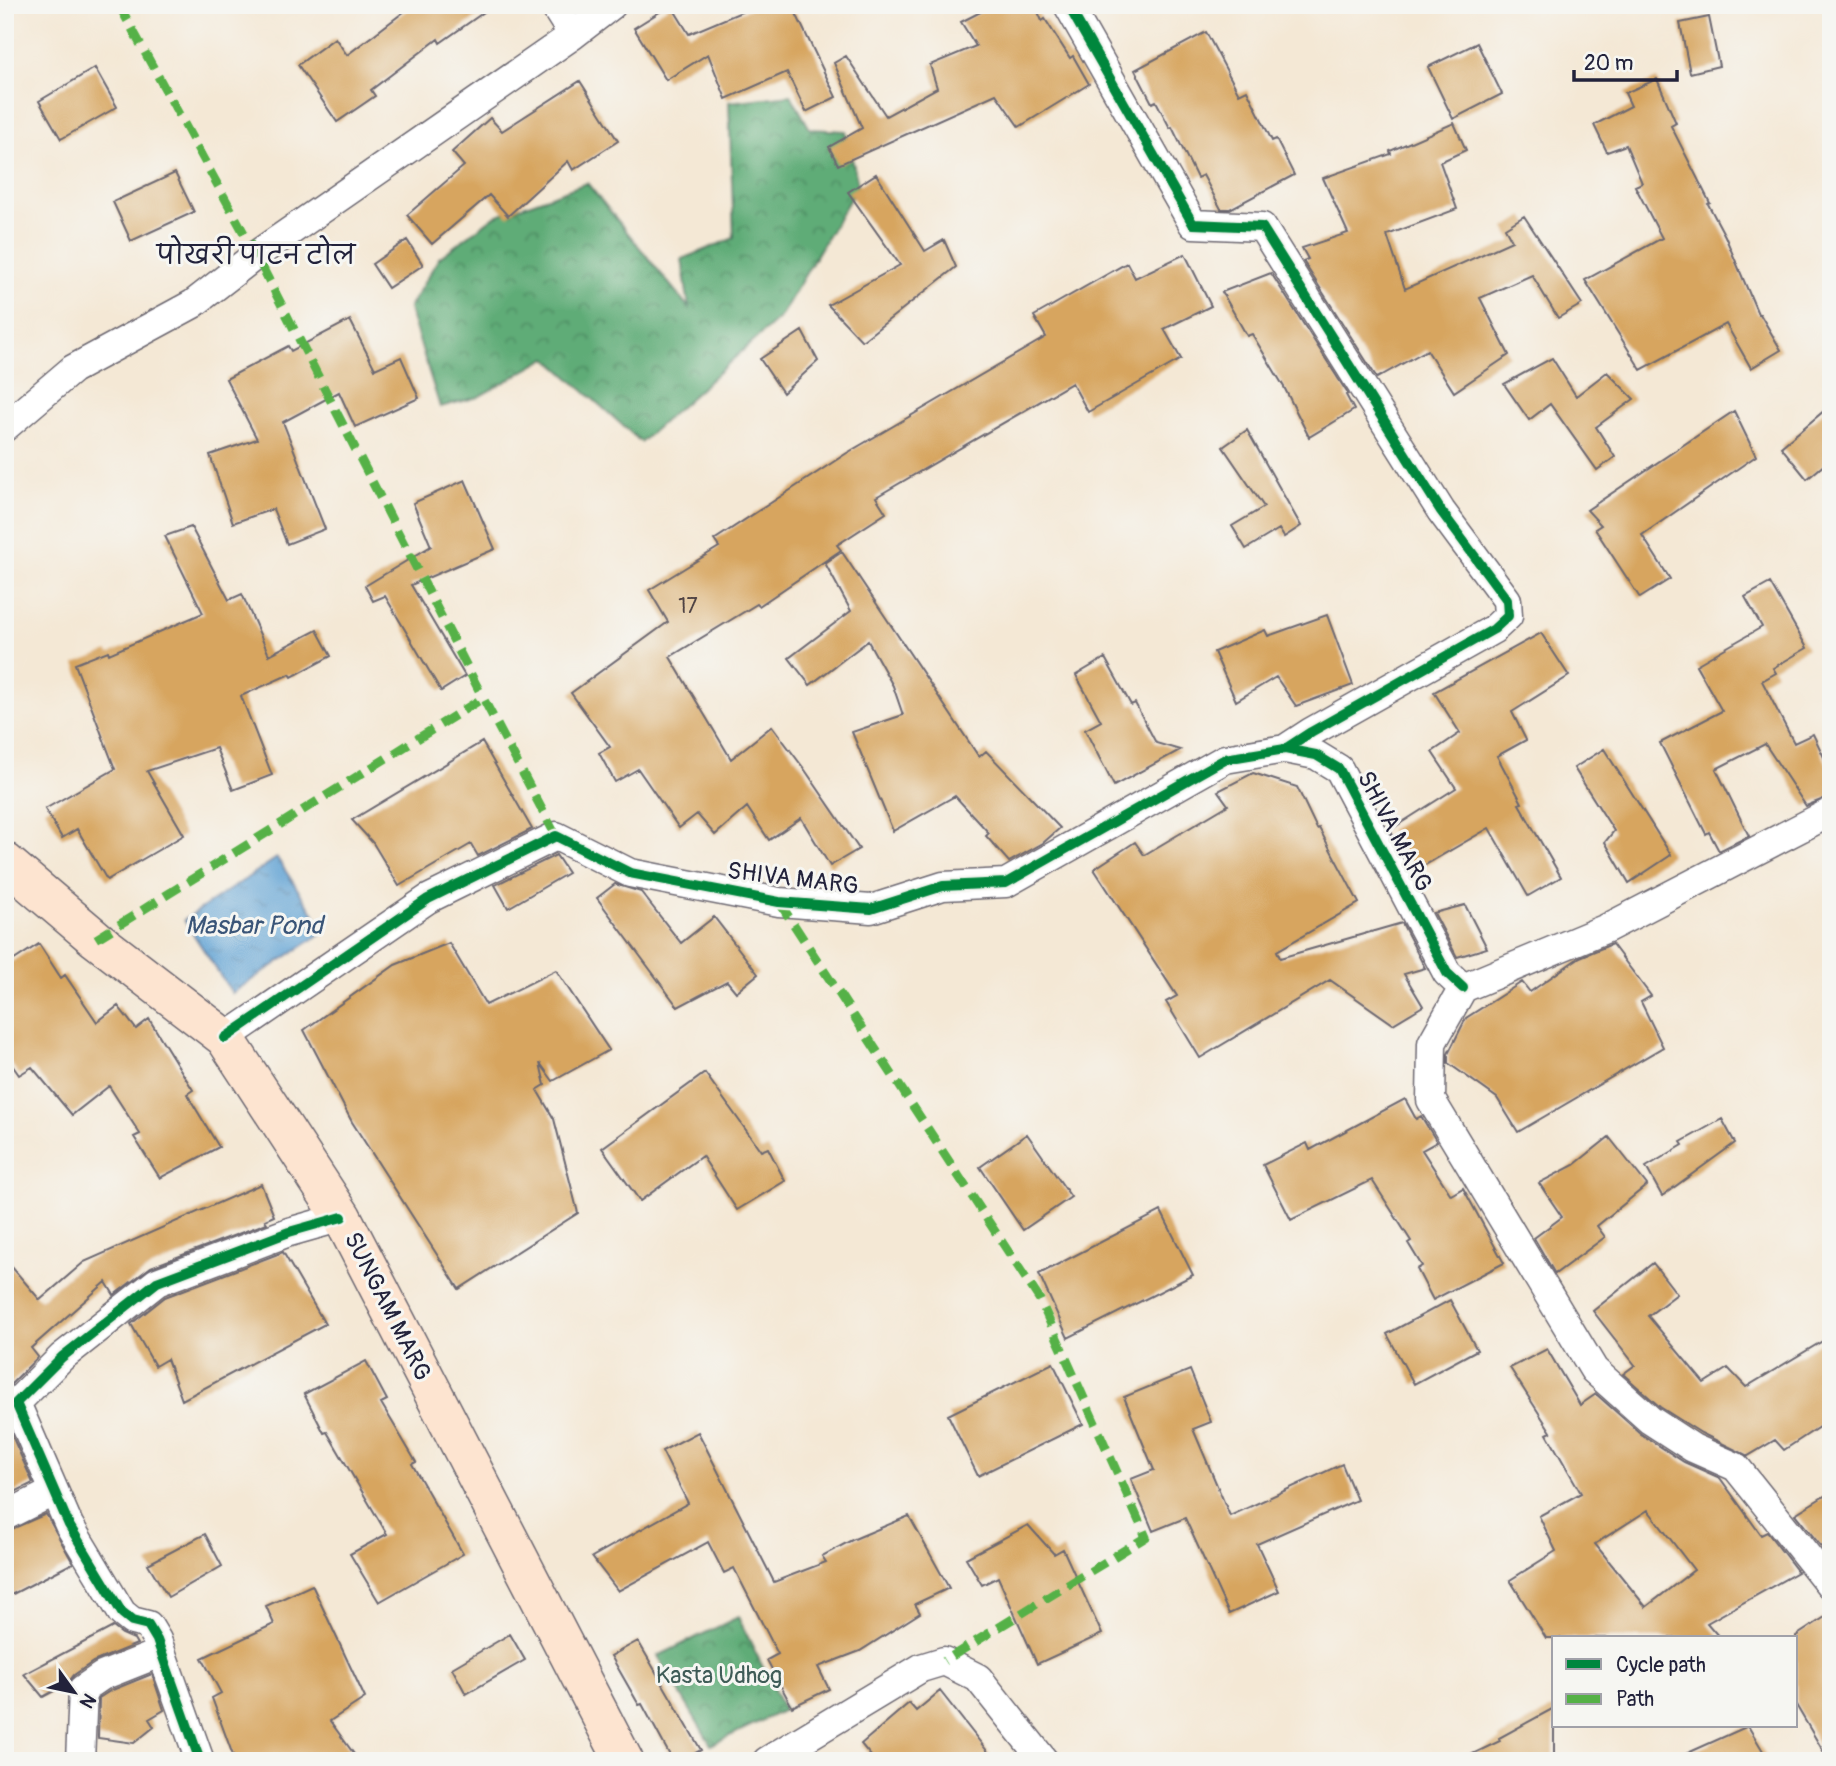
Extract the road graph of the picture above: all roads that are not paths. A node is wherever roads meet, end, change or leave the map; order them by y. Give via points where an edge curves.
1 (554, 5) edge
2 (612, 5) edge
3 (1068, 5) edge
4 (573, 35) junction
5 (5, 427) edge
6 (1285, 749) junction
7 (1831, 812) edge
8 (5, 862) edge
9 (1463, 988) junction
10 (225, 1038) junction
11 (342, 1217) junction
12 (53, 1492) junction
13 (5, 1516) edge
14 (1831, 1586) edge
15 (160, 1653) junction
16 (80, 1761) edge
17 (200, 1761) edge
18 (624, 1761) edge
19 (767, 1761) edge
20 (1044, 1761) edge

1 - 4 street
2 - 4 street
3 - 6 street via 1193,224 1262,227 1441,511 1507,600 1508,616 1494,629
4 - 5 street via 256,255 193,304 73,369
6 - 9 street, SHIVA MARG via 1316,755 1339,769 1447,974
6 - 10 street, SHIVA MARG via 1224,758 1006,883 943,886 871,909 779,902 631,873 556,836 429,899
7 - 9 street via 1607,928
8 - 10 main road, SUNGAM MARG
9 - 14 street via 1432,1043 1431,1100 1594,1370 1650,1420 1693,1448 1736,1467
10 - 11 main road, SUNGAM MARG
11 - 12 street via 157,1282 62,1357 16,1403
11 - 18 main road, SUNGAM MARG
12 - 13 street
12 - 15 street via 122,1613 148,1625
15 - 16 street via 102,1676 83,1689
15 - 17 street
19 - 20 street via 921,1668 944,1661 978,1678

